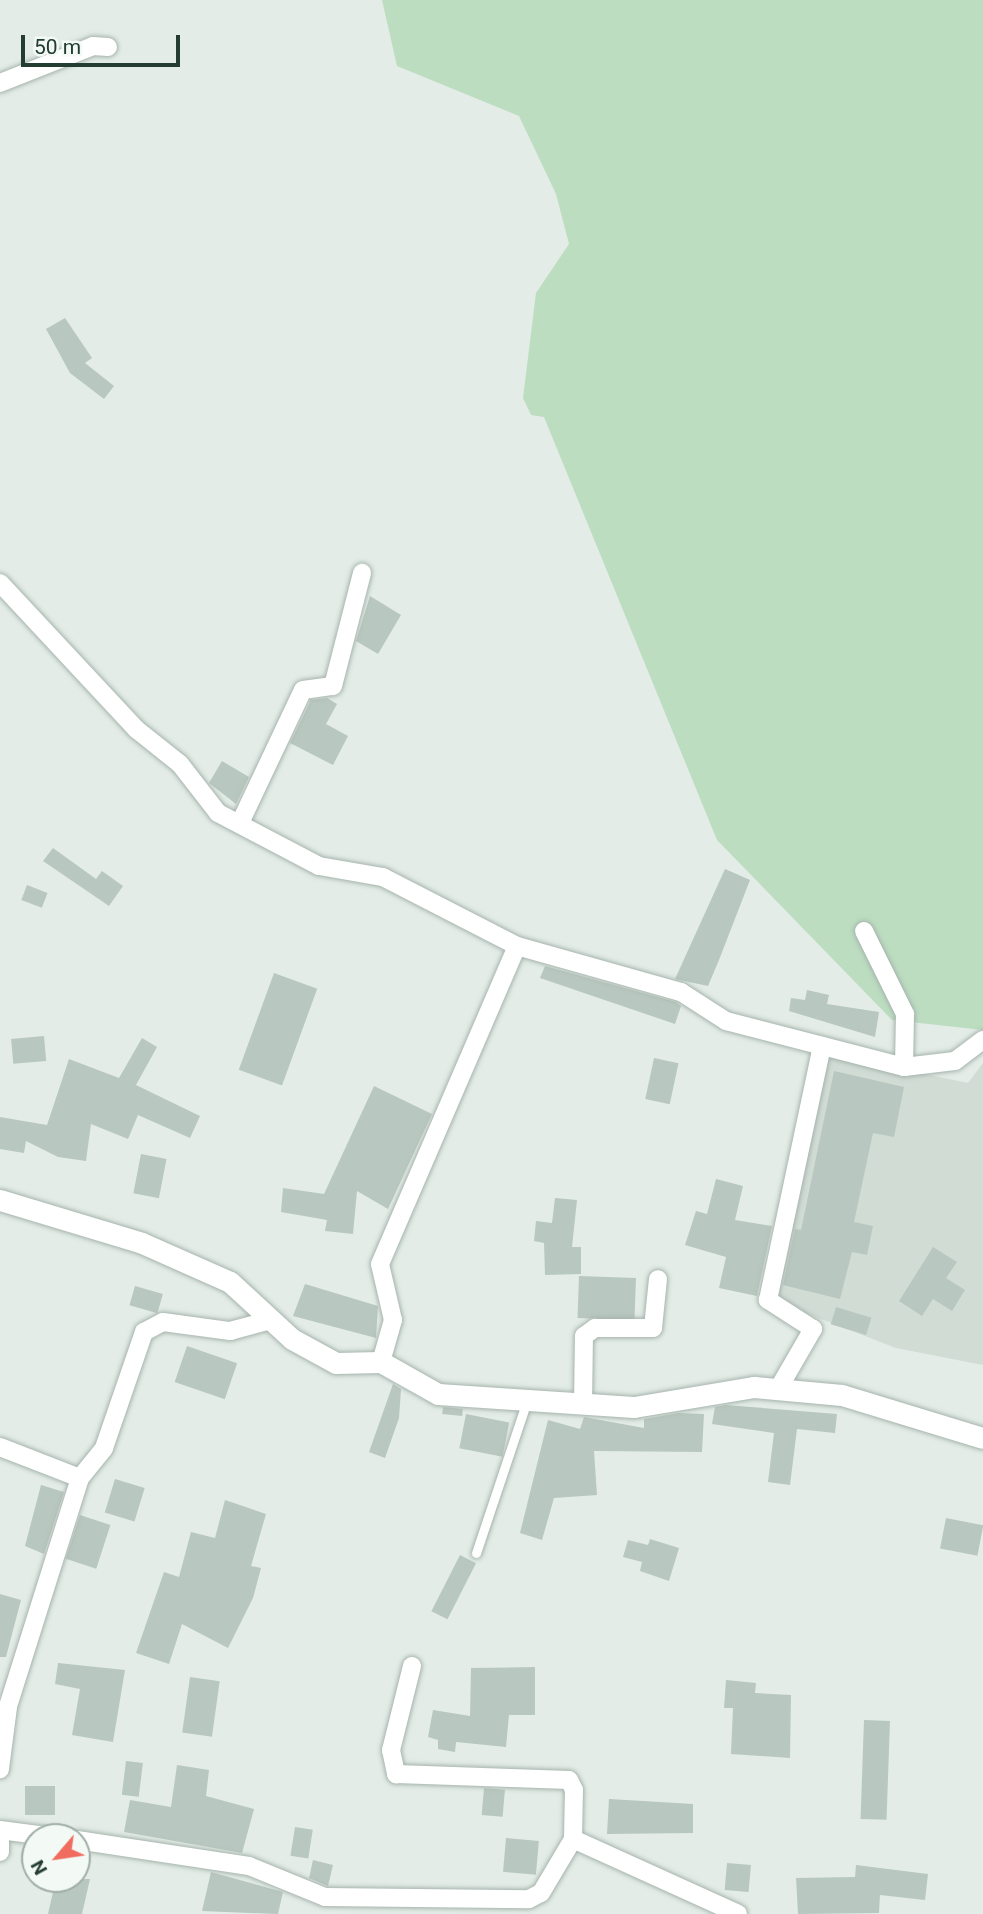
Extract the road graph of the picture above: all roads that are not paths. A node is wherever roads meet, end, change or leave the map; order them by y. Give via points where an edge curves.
1 (108, 47) dead end
2 (0, 83) edge
3 (362, 573) dead end
4 (0, 583) edge
5 (240, 823) junction
6 (864, 931) dead end
7 (517, 946) junction
8 (983, 1040) edge
9 (822, 1046) junction
10 (904, 1067) junction
11 (0, 1200) edge
12 (657, 1279) dead end
13 (263, 1317) junction
14 (381, 1362) junction
15 (777, 1391) junction
16 (527, 1401) junction
17 (583, 1405) junction
18 (983, 1438) edge
19 (0, 1447) edge
20 (80, 1478) junction
21 (477, 1553) dead end
22 (412, 1666) dead end
23 (0, 1769) edge
24 (0, 1831) edge
25 (21, 1833) edge
26 (573, 1839) junction
27 (91, 1842) edge
28 (0, 1852) edge
29 (738, 1914) edge

1 - 2 street via 93,46
3 - 5 street via 333,686 303,690
4 - 5 street via 136,729 180,764 218,813
5 - 7 street via 319,866 383,877
6 - 10 street via 905,1014
7 - 9 street via 681,992 717,1018
7 - 14 street via 380,1264 393,1320
8 - 10 street via 956,1061
9 - 10 street
9 - 15 street via 768,1300 813,1329
11 - 13 street via 142,1243 230,1282
12 - 17 street via 653,1328 595,1328 584,1336
13 - 14 street via 336,1363
13 - 20 street via 230,1331 163,1322 144,1332 104,1448
14 - 16 street via 438,1394
15 - 17 street via 719,1389 634,1407
15 - 18 street via 842,1395
16 - 17 street
16 - 21 lane
19 - 20 street
20 - 23 street via 8,1707
22 - 26 street via 391,1750 392,1769 402,1776 569,1780 574,1790
24 - 25 street
24 - 28 street
26 - 27 street via 541,1893 528,1899 326,1897 249,1866
26 - 29 street

